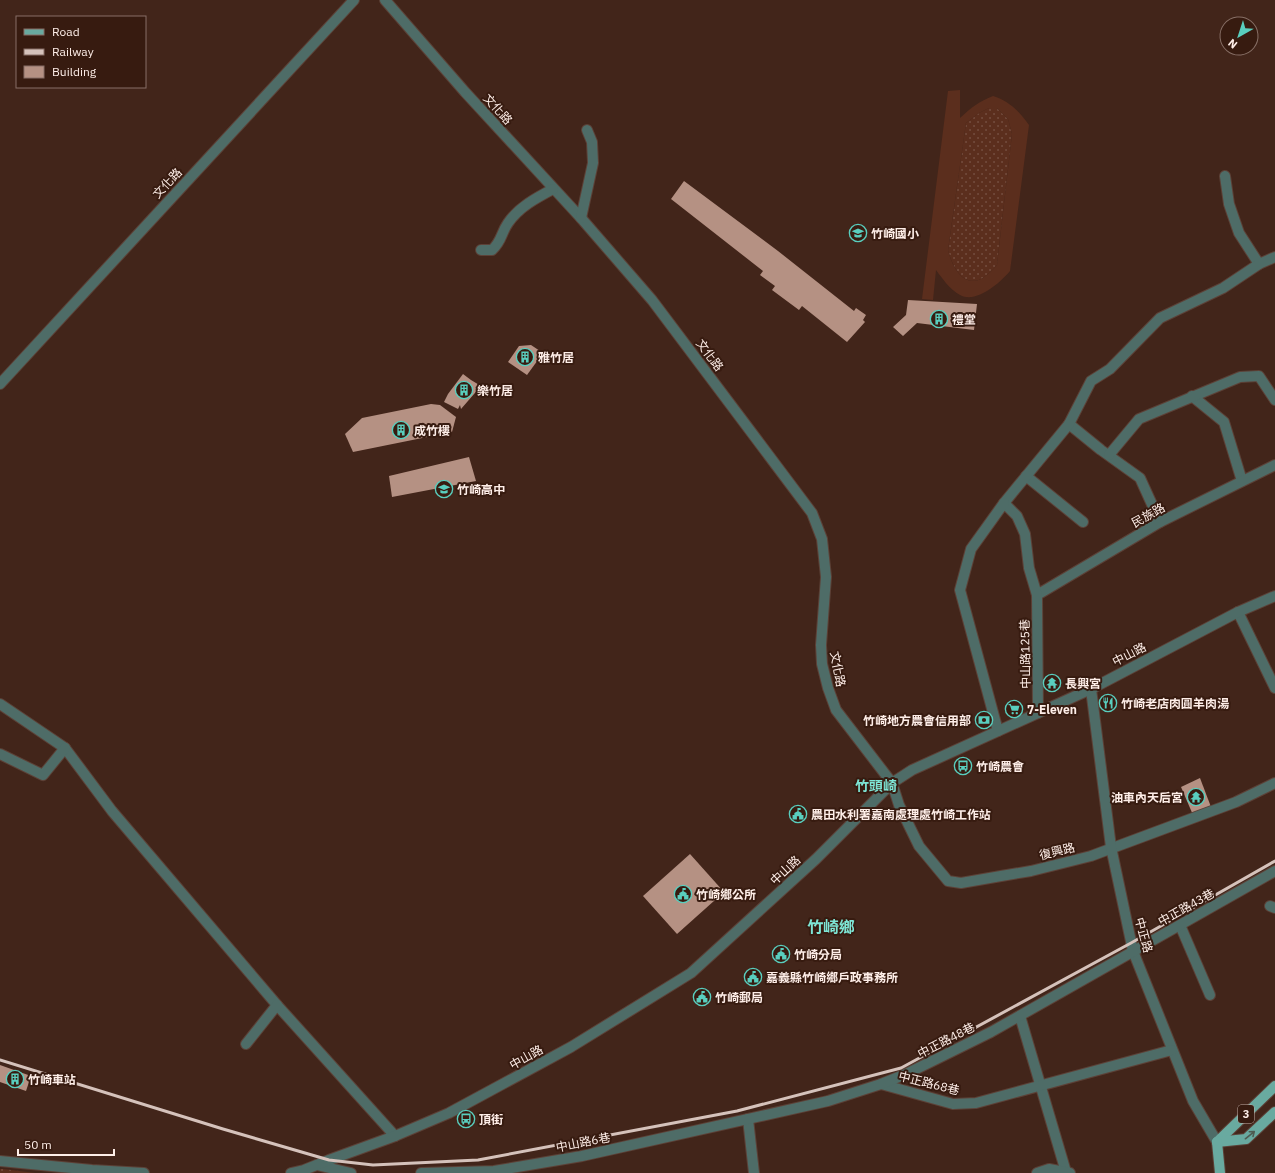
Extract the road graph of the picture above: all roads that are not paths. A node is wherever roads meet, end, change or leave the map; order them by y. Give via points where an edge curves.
1 (354, 0) edge
2 (386, 0) edge
3 (587, 130) dead end
4 (1225, 176) dead end
5 (553, 189) junction
6 (581, 218) junction
7 (481, 250) dead end
8 (1275, 257) edge
9 (1259, 264) junction
10 (0, 384) edge
11 (1192, 396) junction
12 (1275, 400) edge
13 (1069, 424) junction
14 (1109, 455) junction
15 (1275, 465) edge
16 (1026, 476) junction
17 (1242, 482) junction
18 (1004, 503) junction
19 (1083, 522) dead end
20 (1160, 522) junction
21 (1037, 595) junction
22 (1275, 596) edge
23 (1238, 612) junction
24 (1275, 688) edge
25 (1091, 689) junction
26 (0, 704) edge
27 (1038, 712) junction
28 (998, 731) junction
29 (65, 748) junction
30 (0, 754) edge
31 (892, 783) junction
32 (1275, 783) edge
33 (1111, 847) junction
34 (1275, 871) edge
35 (1180, 925) junction
36 (1133, 951) junction
37 (1210, 995) dead end
38 (277, 1005) junction
39 (1020, 1016) junction
40 (246, 1044) dead end
41 (1172, 1050) junction
42 (881, 1084) junction
43 (1041, 1086) junction
44 (1275, 1086) edge
45 (1275, 1112) edge
46 (748, 1119) junction
47 (395, 1136) junction
48 (1217, 1142) junction
49 (0, 1161) edge
50 (317, 1165) junction
51 (1069, 1172) edge
52 (144, 1173) edge
53 (291, 1173) edge
54 (351, 1173) edge
55 (421, 1173) edge
56 (754, 1173) edge
57 (1037, 1173) edge
58 (1220, 1173) edge

1 - 10 street, 文化路
2 - 5 street, 文化路
3 - 6 street via 592,142 593,163
4 - 9 street via 1229,204 1239,233
5 - 6 street, 文化路
5 - 7 street via 532,200 514,216 499,244 492,250
6 - 31 street, 文化路 via 652,300 812,513 822,540 826,577 821,645 822,664 828,688 836,710
8 - 9 street
9 - 13 street via 1223,288 1160,318 1110,369 1091,381
11 - 12 street via 1240,377 1259,376
11 - 14 street via 1139,419
11 - 17 street via 1224,422
13 - 14 street
13 - 16 street
14 - 20 street via 1140,478
15 - 17 street, 民族路
16 - 18 street
16 - 19 street
17 - 20 street, 民族路
18 - 21 street, 中山路125巷 via 1017,516 1025,534 1029,568
18 - 28 street via 971,549 960,590
20 - 21 street, 民族路
21 - 27 street, 中山路125巷
22 - 23 street, 中山路
23 - 24 street
23 - 25 street, 中山路
25 - 27 street, 中山路
25 - 33 street, 中正路
26 - 29 street
27 - 28 street, 中山路
28 - 31 street, 中山路 via 912,770
29 - 30 street via 43,775
29 - 38 street via 112,811
31 - 33 street, 復興路 via 899,805 919,846 948,881 961,883 1031,871 1091,856
31 - 47 street, 中山路 via 816,859 691,973 557,1055 449,1113
32 - 33 street, 復興路 via 1236,802
33 - 36 street, 中正路
34 - 35 street, 中正路43巷
35 - 36 street, 中正路43巷
35 - 37 street
36 - 39 street, 中正路48巷
36 - 41 street, 中正路
38 - 40 street
38 - 47 street
39 - 42 street, 中正路48巷 via 906,1074
39 - 43 street
41 - 43 street, 中正路68巷
41 - 48 street, 中正路 via 1193,1101
42 - 43 street, 中正路68巷 via 952,1104 976,1104
42 - 46 street, 中山路6巷 via 828,1101
43 - 51 street
44 - 48 main road, 3
48 -> 45 main road, 3 via 1246,1139
46 - 55 street, 中山路6巷 via 582,1156 494,1171
46 - 56 street
47 - 50 street, 中山路
48 - 58 main road, 中正路
49 - 52 street
50 - 53 street, 中山路
50 - 54 street
51 - 57 street via 1049,1169

